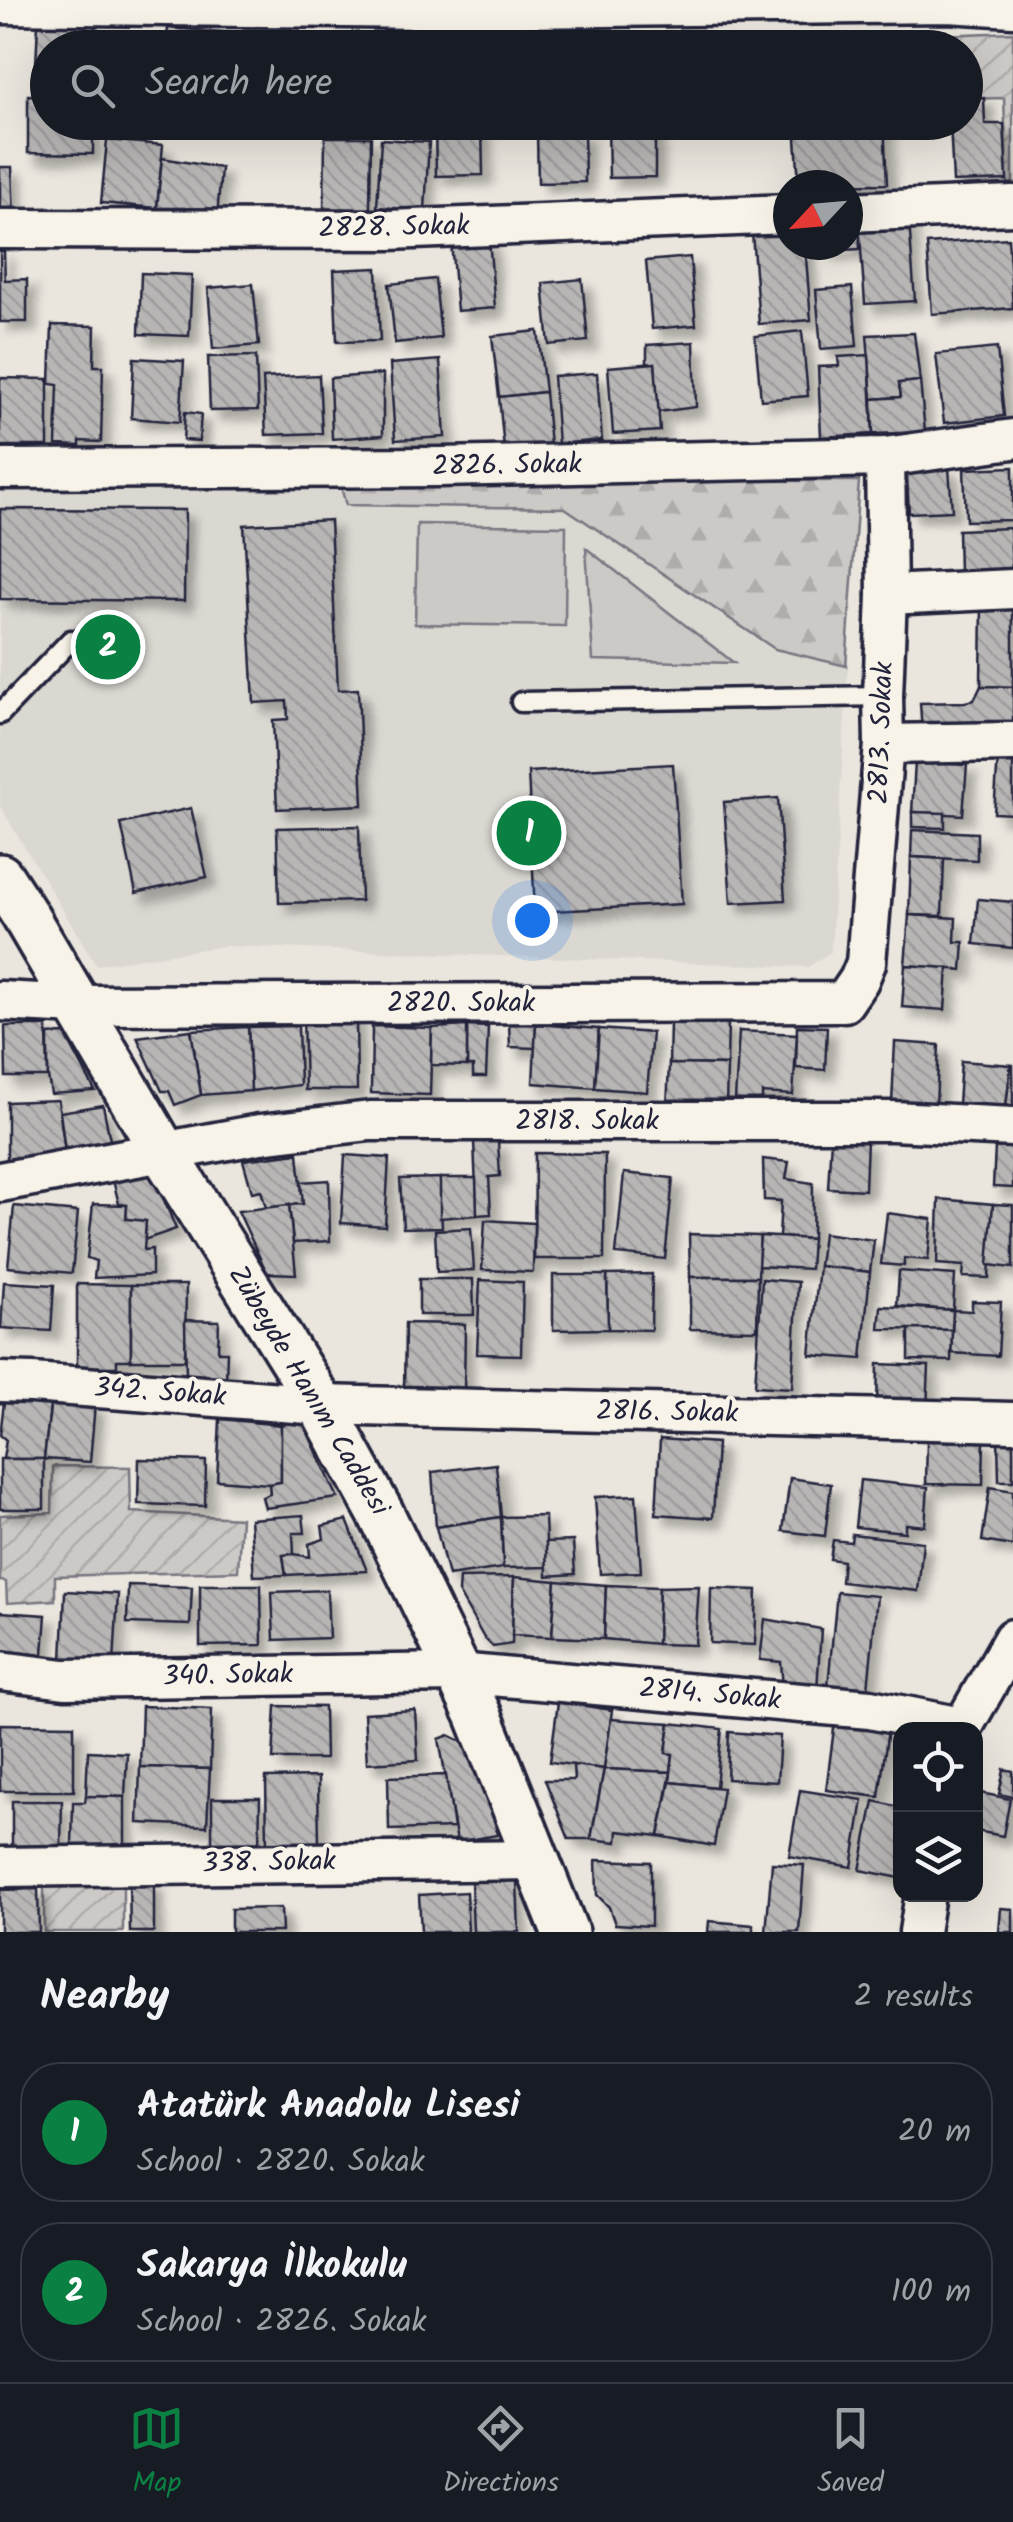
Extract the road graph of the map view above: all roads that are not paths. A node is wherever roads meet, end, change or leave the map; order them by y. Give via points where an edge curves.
1 (947, 2) edge
2 (184, 3) edge
3 (0, 4) edge
4 (424, 4) edge
5 (1013, 7) edge
6 (1013, 206) edge
7 (863, 211) edge
8 (773, 215) edge
9 (0, 230) edge
10 (1013, 440) edge
11 (885, 458) junction
12 (0, 469) edge
13 (1013, 589) edge
14 (887, 595) junction
15 (71, 640) dead end
16 (883, 696) junction
17 (521, 702) dead end
18 (0, 714) edge
19 (1013, 742) edge
20 (884, 744) junction
21 (0, 876) edge
22 (0, 1001) edge
23 (844, 1002) joint
24 (78, 1005) junction
25 (1013, 1128) edge
26 (164, 1153) junction
27 (0, 1182) edge
28 (0, 1382) edge
29 (321, 1405) junction
30 (1013, 1422) edge
31 (1013, 1640) edge
32 (0, 1671) edge
33 (456, 1673) junction
34 (932, 1722) edge
35 (965, 1722) edge
36 (537, 1860) junction
37 (0, 1866) edge
38 (924, 1902) edge
39 (565, 1932) edge
40 (919, 1932) edge

1 - 4 street
1 - 5 street
2 - 3 street
2 - 4 street
6 - 7 street
8 - 9 street, 2828. Sokak via 389,230
10 - 11 street, 2826. Sokak
11 - 12 street, 2826. Sokak
11 - 14 street, 2813. Sokak
13 - 14 street
14 - 16 street, 2813. Sokak
15 - 18 lane
16 - 17 lane
16 - 20 street, 2813. Sokak
19 - 20 street
20 - 23 street, 2813. Sokak via 866,963
21 - 24 street, Zübeyde Hanım Caddesi
22 - 24 street, 2820. Sokak
23 - 24 street, 2820. Sokak
24 - 26 street, Zübeyde Hanım Caddesi
25 - 26 street, 2818. Sokak via 892,1121 370,1122
26 - 27 street, 2818. Sokak
26 - 29 street, Zübeyde Hanım Caddesi
28 - 29 street, 342. Sokak
29 - 30 street, 2816. Sokak
29 - 33 street, Zübeyde Hanım Caddesi via 382,1514
31 - 35 street
32 - 33 street, 340. Sokak via 64,1678
33 - 34 street, 2814. Sokak via 870,1709
33 - 36 street, Zübeyde Hanım Caddesi
36 - 37 street, 338. Sokak
36 - 39 street, Zübeyde Hanım Caddesi
38 - 40 street

